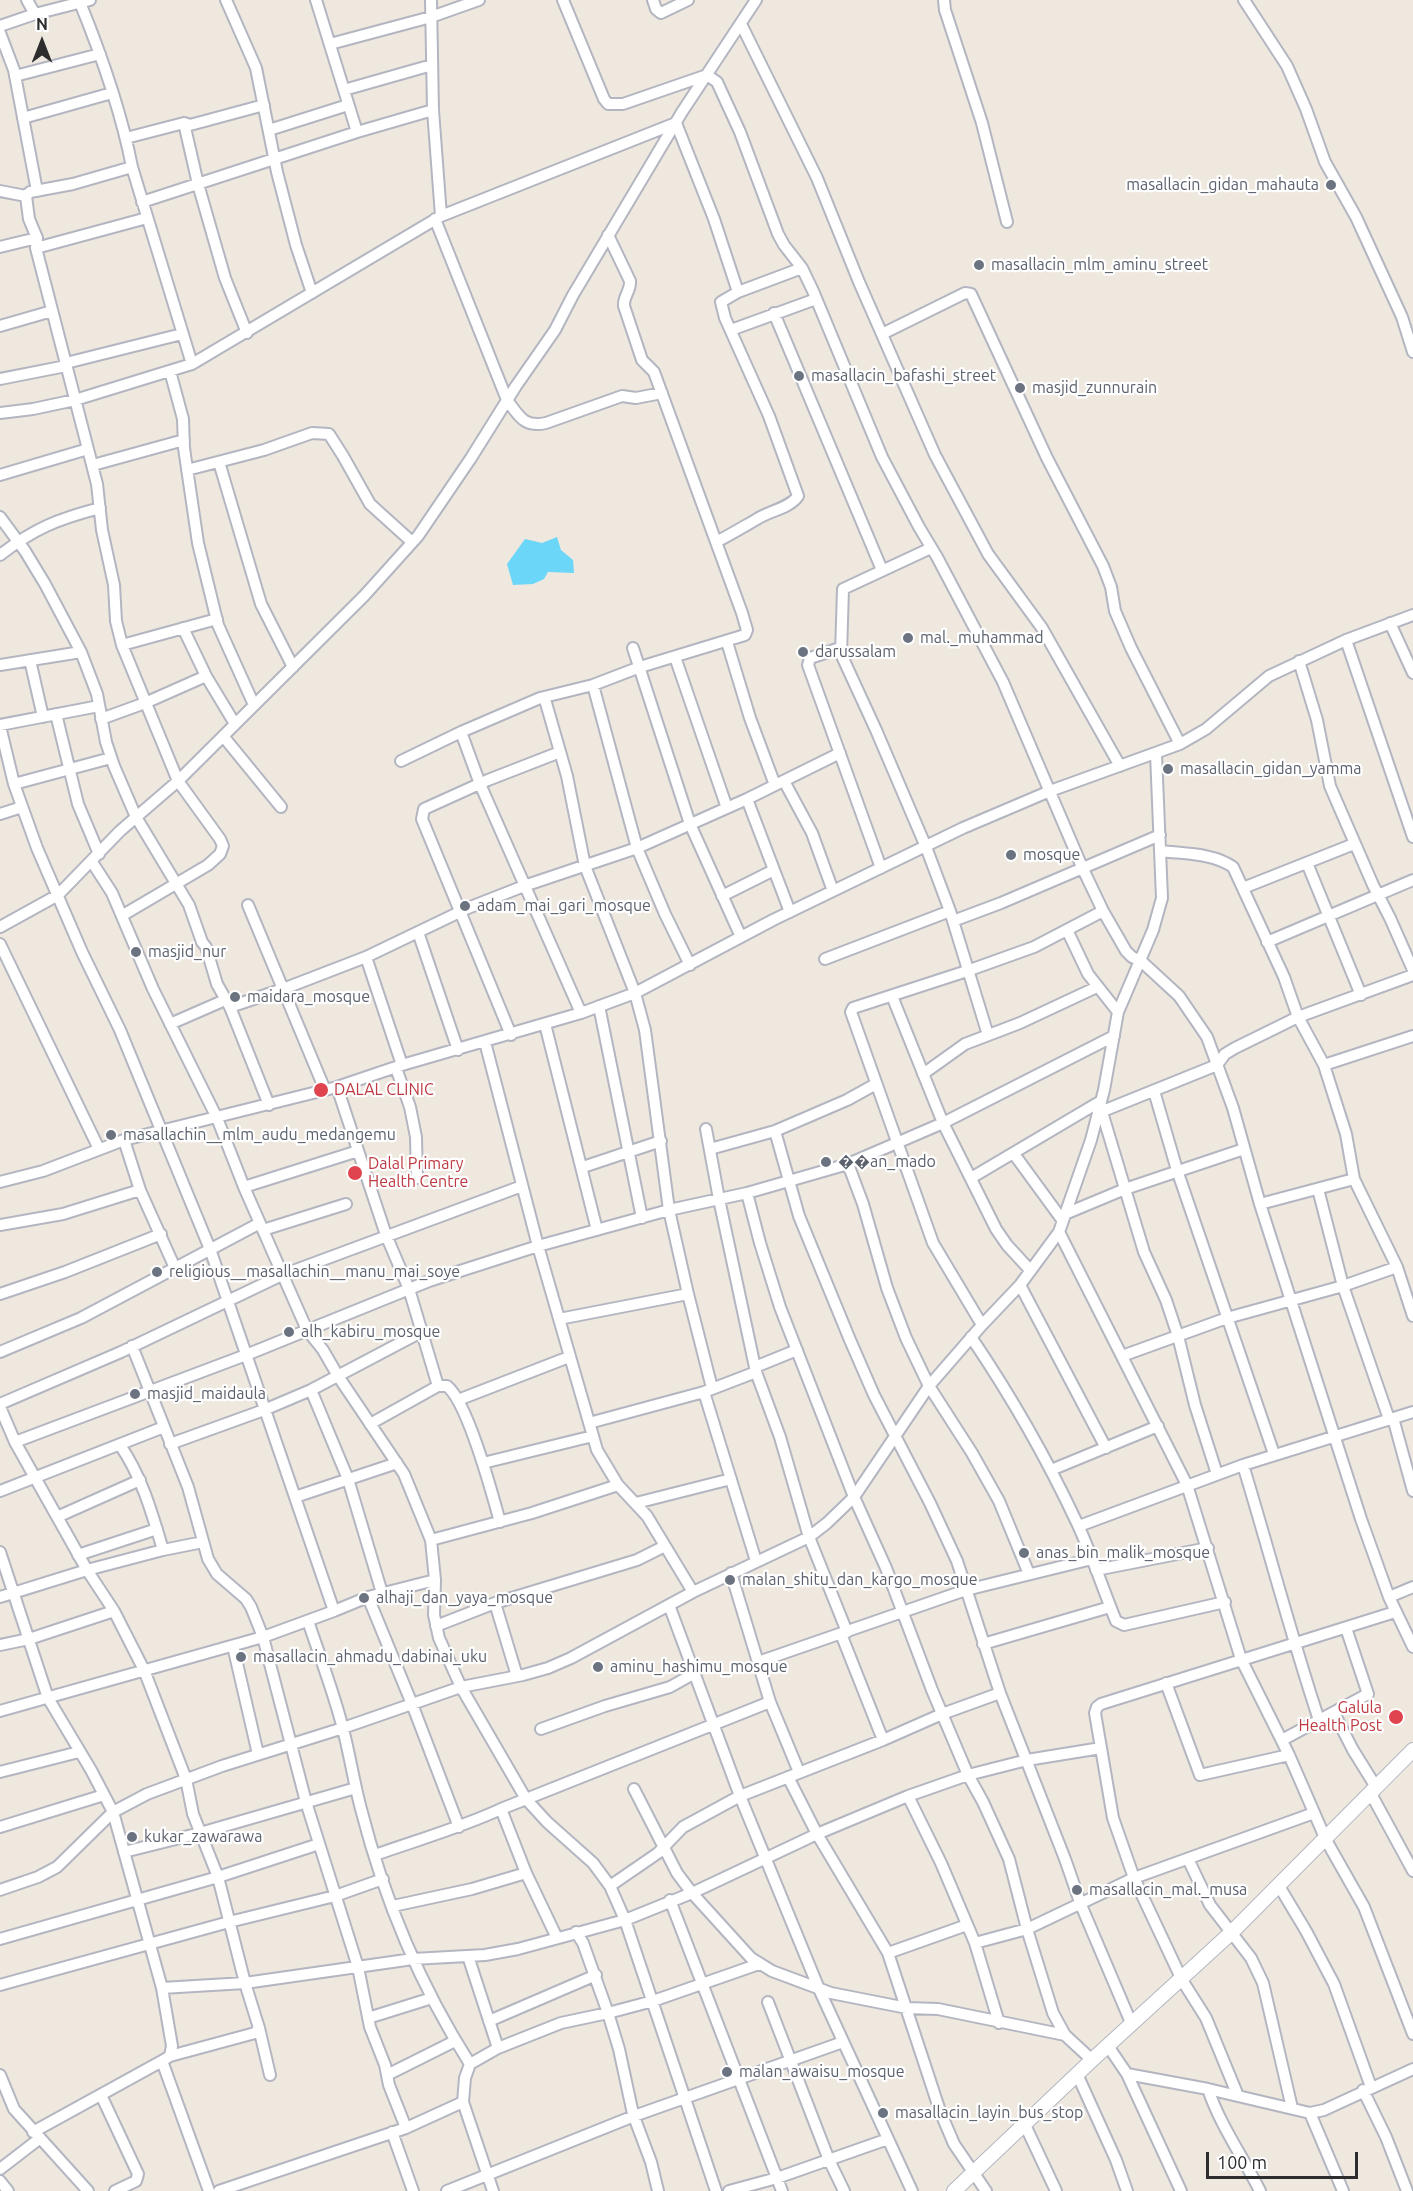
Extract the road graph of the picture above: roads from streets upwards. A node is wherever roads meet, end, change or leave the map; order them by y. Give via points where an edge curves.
1 (27, 0) edge
2 (226, 0) edge
3 (316, 0) edge
4 (431, 0) edge
5 (479, 0) edge
6 (563, 0) edge
7 (653, 0) edge
8 (688, 0) edge
9 (756, 0) edge
10 (944, 0) edge
11 (1244, 0) edge
12 (84, 1) edge
13 (35, 14) junction
14 (431, 17) junction
15 (741, 24) junction
16 (0, 26) edge
17 (0, 33) edge
18 (330, 44) junction
19 (100, 54) junction
20 (432, 65) junction
21 (707, 75) junction
22 (15, 76) junction
23 (344, 90) junction
24 (112, 93) junction
25 (264, 105) junction
26 (348, 105) junction
27 (433, 110) junction
28 (23, 118) junction
29 (184, 123) junction
30 (676, 123) junction
31 (269, 130) junction
32 (357, 132) junction
33 (126, 138) junction
34 (275, 160) junction
35 (132, 166) junction
36 (198, 184) junction
37 (0, 190) edge
38 (37, 191) junction
39 (26, 195) junction
40 (142, 202) junction
41 (147, 218) junction
42 (438, 218) junction
43 (1007, 222) dead end
44 (608, 235) junction
45 (37, 243) junction
46 (0, 247) edge
47 (802, 268) junction
48 (738, 292) junction
49 (312, 293) junction
50 (816, 299) junction
51 (52, 311) junction
52 (774, 313) junction
53 (0, 326) edge
54 (731, 330) junction
55 (247, 333) junction
56 (182, 334) junction
57 (882, 334) junction
58 (1413, 352) edge
59 (192, 364) junction
60 (66, 365) junction
61 (170, 371) junction
62 (0, 379) edge
63 (662, 393) junction
64 (75, 399) junction
65 (507, 400) junction
66 (0, 413) edge
67 (184, 440) junction
68 (88, 449) junction
69 (219, 462) junction
70 (93, 465) junction
71 (187, 470) junction
72 (0, 475) edge
73 (100, 508) junction
74 (0, 517) edge
75 (18, 541) junction
76 (412, 542) junction
77 (716, 542) junction
78 (931, 548) junction
79 (0, 555) edge
80 (882, 570) junction
81 (1413, 615) edge
82 (217, 619) junction
83 (1390, 623) junction
84 (183, 628) junction
85 (1346, 640) junction
86 (728, 642) junction
87 (122, 645) junction
88 (633, 648) dead end
89 (840, 648) junction
90 (81, 652) junction
91 (675, 657) junction
92 (30, 660) junction
93 (1299, 661) junction
94 (0, 665) edge
95 (293, 667) junction
96 (640, 667) junction
97 (1413, 673) edge
98 (206, 676) junction
99 (593, 685) junction
100 (543, 698) junction
101 (145, 703) junction
102 (254, 705) junction
103 (99, 706) junction
104 (56, 714) junction
105 (43, 717) junction
106 (102, 719) junction
107 (235, 724) junction
108 (0, 726) edge
109 (461, 732) junction
110 (223, 736) junction
111 (1180, 744) junction
112 (560, 752) junction
113 (840, 753) junction
114 (1156, 754) junction
115 (111, 758) junction
116 (4, 761) edge
117 (401, 761) dead end
118 (1120, 766) junction
119 (68, 769) junction
120 (178, 781) junction
121 (780, 783) junction
122 (14, 784) junction
123 (480, 784) junction
124 (1050, 791) junction
125 (747, 799) junction
126 (22, 807) junction
127 (281, 807) dead end
128 (727, 808) junction
129 (0, 814) edge
130 (136, 817) junction
131 (690, 824) junction
132 (1160, 835) junction
133 (1413, 837) edge
134 (1354, 844) junction
135 (926, 847) junction
136 (637, 848) junction
137 (1161, 851) junction
138 (96, 858) junction
139 (1307, 862) junction
140 (585, 866) junction
141 (1082, 867) junction
142 (881, 868) junction
143 (774, 870) junction
144 (1413, 880) edge
145 (177, 882) junction
146 (524, 886) junction
147 (1243, 888) junction
148 (833, 891) junction
149 (58, 895) junction
150 (1378, 895) junction
151 (722, 896) junction
152 (248, 905) dead end
153 (461, 911) junction
154 (1103, 911) junction
155 (790, 912) junction
156 (123, 915) junction
157 (1328, 915) junction
158 (952, 916) junction
159 (0, 927) edge
160 (1067, 930) junction
161 (418, 932) junction
162 (741, 938) junction
163 (1267, 942) junction
164 (0, 944) edge
165 (366, 957) junction
166 (825, 958) dead end
167 (1141, 961) junction
168 (690, 965) junction
169 (967, 971) junction
170 (1413, 973) edge
171 (1097, 987) junction
172 (283, 989) junction
173 (635, 993) junction
174 (1360, 995) junction
175 (892, 996) junction
176 (227, 1003) junction
177 (599, 1006) junction
178 (1118, 1012) junction
179 (581, 1013) junction
180 (1298, 1017) junction
181 (170, 1024) junction
182 (546, 1024) junction
183 (511, 1035) junction
184 (988, 1035) junction
185 (1114, 1036) junction
186 (1413, 1036) edge
187 (485, 1042) junction
188 (458, 1050) junction
189 (1217, 1065) junction
190 (1324, 1065) junction
191 (399, 1066) junction
192 (924, 1074) junction
193 (876, 1084) junction
194 (337, 1088) junction
195 (325, 1090) junction
196 (1154, 1092) junction
197 (269, 1105) junction
198 (1100, 1109) junction
199 (218, 1118) junction
200 (943, 1122) junction
201 (706, 1129) dead end
202 (162, 1131) junction
203 (775, 1131) junction
204 (124, 1140) junction
205 (661, 1141) junction
206 (898, 1144) junction
207 (99, 1149) junction
208 (710, 1149) junction
209 (1244, 1149) junction
210 (358, 1150) junction
211 (629, 1151) junction
212 (1014, 1154) junction
213 (848, 1164) junction
214 (583, 1167) junction
215 (1177, 1170) junction
216 (417, 1178) dead end
217 (971, 1178) junction
218 (1354, 1179) junction
219 (790, 1180) junction
220 (0, 1182) edge
221 (522, 1186) junction
222 (244, 1187) junction
223 (1125, 1189) junction
224 (1318, 1189) junction
225 (140, 1190) junction
226 (747, 1193) junction
227 (719, 1199) junction
228 (345, 1204) dead end
229 (1260, 1204) junction
230 (669, 1210) junction
231 (1064, 1217) junction
232 (642, 1218) junction
233 (0, 1225) edge
234 (261, 1227) junction
235 (597, 1230) junction
236 (1059, 1232) junction
237 (161, 1234) junction
238 (386, 1235) junction
239 (538, 1246) junction
240 (210, 1249) junction
241 (1397, 1267) junction
242 (175, 1268) junction
243 (1030, 1270) junction
244 (282, 1275) junction
245 (1020, 1285) junction
246 (1343, 1286) junction
247 (409, 1289) junction
248 (0, 1294) edge
249 (688, 1294) junction
250 (1290, 1300) junction
251 (227, 1301) junction
252 (1413, 1316) edge
253 (1227, 1318) junction
254 (558, 1319) junction
255 (982, 1325) junction
256 (307, 1330) junction
257 (421, 1332) junction
258 (1178, 1336) junction
259 (971, 1337) junction
260 (132, 1346) junction
261 (797, 1350) junction
262 (0, 1352) edge
263 (246, 1355) junction
264 (1122, 1356) junction
265 (569, 1357) junction
266 (756, 1369) junction
267 (338, 1376) junction
268 (438, 1386) junction
269 (929, 1386) junction
270 (150, 1390) junction
271 (311, 1390) junction
272 (708, 1390) junction
273 (458, 1400) junction
274 (0, 1407) edge
275 (264, 1410) junction
276 (1413, 1412) edge
277 (1391, 1418) junction
278 (589, 1423) junction
279 (370, 1424) junction
280 (1158, 1426) junction
281 (164, 1427) junction
282 (894, 1435) junction
283 (593, 1436) junction
284 (1334, 1436) junction
285 (15, 1442) junction
286 (170, 1443) junction
287 (120, 1445) junction
288 (1106, 1448) junction
289 (1274, 1454) junction
290 (398, 1463) junction
291 (483, 1463) junction
292 (1243, 1465) junction
293 (1051, 1470) junction
294 (1217, 1474) junction
295 (35, 1477) junction
296 (348, 1479) junction
297 (731, 1479) junction
298 (140, 1480) junction
299 (618, 1485) junction
300 (1187, 1485) junction
301 (0, 1491) edge
302 (1413, 1491) edge
303 (295, 1497) junction
304 (854, 1497) junction
305 (636, 1503) junction
306 (57, 1517) junction
307 (500, 1522) junction
308 (1079, 1526) junction
309 (157, 1529) junction
310 (809, 1537) junction
311 (431, 1540) junction
312 (203, 1542) junction
313 (665, 1546) junction
314 (1208, 1548) junction
315 (163, 1550) junction
316 (0, 1552) edge
317 (78, 1555) junction
318 (1092, 1559) junction
319 (756, 1561) junction
320 (87, 1570) junction
321 (1096, 1570) junction
322 (731, 1574) junction
323 (1029, 1574) junction
324 (435, 1580) junction
325 (1413, 1587) edge
326 (966, 1590) junction
327 (693, 1592) junction
328 (382, 1593) junction
329 (14, 1594) junction
330 (0, 1597) edge
331 (368, 1597) junction
332 (1389, 1597) junction
333 (1225, 1602) junction
334 (495, 1603) junction
335 (669, 1605) junction
336 (1110, 1607) junction
337 (114, 1611) junction
338 (334, 1611) junction
339 (903, 1611) junction
340 (1395, 1612) junction
341 (308, 1621) junction
342 (436, 1626) junction
343 (1346, 1628) junction
344 (844, 1633) junction
345 (263, 1637) junction
346 (28, 1639) junction
347 (1294, 1643) junction
348 (983, 1644) junction
349 (0, 1645) edge
350 (233, 1646) junction
351 (1413, 1647) edge
352 (1241, 1659) junction
353 (758, 1662) junction
354 (144, 1670) junction
355 (695, 1673) junction
356 (517, 1676) junction
357 (1166, 1683) junction
358 (460, 1687) junction
359 (1000, 1693) junction
360 (48, 1698) junction
361 (770, 1701) junction
362 (412, 1704) junction
363 (0, 1711) edge
364 (1334, 1713) junction
365 (942, 1714) junction
366 (1319, 1720) junction
367 (714, 1725) junction
368 (343, 1728) junction
369 (541, 1729) dead end
370 (883, 1740) junction
371 (1282, 1740) junction
372 (289, 1744) junction
373 (1101, 1748) junction
374 (1413, 1750) edge
375 (79, 1752) junction
376 (258, 1754) junction
377 (1289, 1755) junction
378 (1027, 1760) junction
379 (0, 1772) edge
380 (799, 1772) junction
381 (968, 1775) junction
382 (788, 1777) junction
383 (186, 1779) junction
384 (356, 1788) junction
385 (634, 1789) dead end
386 (1373, 1790) junction
387 (104, 1795) junction
388 (740, 1796) junction
389 (908, 1796) junction
390 (526, 1799) junction
391 (306, 1802) junction
392 (501, 1809) junction
393 (113, 1812) junction
394 (1314, 1813) junction
395 (0, 1827) edge
396 (459, 1827) junction
397 (200, 1833) junction
398 (817, 1834) junction
399 (1326, 1840) junction
400 (319, 1844) junction
401 (664, 1846) junction
402 (124, 1852) junction
403 (375, 1855) junction
404 (1188, 1858) junction
405 (765, 1859) junction
406 (1413, 1871) edge
407 (526, 1873) junction
408 (218, 1876) junction
409 (1134, 1878) junction
410 (383, 1879) junction
411 (610, 1886) junction
412 (1279, 1886) junction
413 (0, 1890) edge
414 (692, 1893) junction
415 (335, 1896) junction
416 (137, 1899) junction
417 (670, 1900) junction
418 (1081, 1905) junction
419 (393, 1906) junction
420 (625, 1920) junction
421 (229, 1922) junction
422 (967, 1925) junction
423 (1027, 1929) junction
424 (576, 1932) junction
425 (1232, 1932) junction
426 (557, 1938) junction
427 (0, 1940) edge
428 (975, 1943) junction
429 (149, 1944) junction
430 (888, 1953) junction
431 (468, 1956) junction
432 (413, 1959) junction
433 (759, 1964) junction
434 (358, 1967) junction
435 (596, 1975) junction
436 (1182, 1980) junction
437 (245, 1983) junction
438 (703, 1984) junction
439 (0, 1985) edge
440 (162, 1988) junction
441 (819, 1989) junction
442 (432, 1998) junction
443 (653, 2001) junction
444 (768, 2002) dead end
445 (908, 2008) junction
446 (608, 2013) junction
447 (368, 2018) junction
448 (489, 2021) junction
449 (999, 2023) junction
450 (1132, 2025) junction
451 (259, 2028) junction
452 (1413, 2034) edge
453 (1065, 2035) junction
454 (455, 2041) junction
455 (843, 2042) junction
456 (1108, 2046) junction
457 (498, 2049) junction
458 (166, 2058) junction
459 (1092, 2060) junction
460 (791, 2061) junction
461 (470, 2064) junction
462 (1413, 2069) edge
463 (1077, 2074) junction
464 (1127, 2074) junction
465 (0, 2075) edge
466 (270, 2075) dead end
467 (387, 2075) junction
468 (740, 2080) junction
469 (1367, 2088) junction
470 (1208, 2089) junction
471 (101, 2095) junction
472 (1238, 2096) junction
473 (686, 2098) junction
474 (463, 2102) junction
475 (1292, 2108) junction
476 (1310, 2113) junction
477 (634, 2116) junction
478 (1025, 2125) junction
479 (406, 2128) junction
480 (392, 2132) junction
481 (36, 2135) junction
482 (888, 2139) junction
483 (830, 2160) junction
484 (0, 2169) edge
485 (972, 2173) junction
486 (487, 2175) junction
487 (777, 2178) junction
488 (0, 2181) edge
489 (8, 2191) edge
490 (88, 2191) edge
491 (115, 2191) edge
492 (209, 2191) edge
493 (219, 2191) edge
494 (413, 2191) edge
495 (447, 2191) edge
496 (493, 2191) edge
497 (658, 2191) edge
498 (716, 2191) edge
499 (729, 2191) edge
500 (782, 2191) edge
501 (844, 2191) edge
502 (912, 2191) edge
503 (954, 2191) edge
504 (986, 2191) edge
505 (1056, 2191) edge
506 (1126, 2191) edge
507 (1181, 2191) edge
508 (1260, 2191) edge
509 (1343, 2191) edge
510 (1407, 2191) edge

1 - 13 street
2 - 25 street via 256,68
3 - 18 street
4 - 14 street
5 - 14 street
6 - 21 street via 608,104 623,104
7 - 8 street via 661,13
9 - 15 street
10 - 43 street
11 - 58 street via 1287,66 1325,162 1356,217 1402,317
12 - 13 street
12 - 19 street
13 - 16 street
14 - 18 street
14 - 20 street
15 - 21 street
15 - 57 street via 817,178
17 - 22 street
18 - 23 street
19 - 22 street
19 - 24 street
20 - 23 street
20 - 27 street
21 - 30 street
21 - 47 street via 722,92 784,245
22 - 28 street
23 - 26 street
24 - 28 street
24 - 33 street
25 - 29 street via 190,125
25 - 31 street
26 - 31 street
26 - 32 street
27 - 32 street
27 - 42 street
28 - 38 street
29 - 33 street
29 - 36 street
30 - 42 street
30 - 44 street
30 - 48 street
31 - 34 street
32 - 34 street
33 - 35 street
34 - 36 street
34 - 49 street
35 - 38 street
35 - 40 street
36 - 40 street
36 - 55 street via 225,278
37 - 39 street
38 - 39 street
39 - 45 street
40 - 41 street
41 - 45 street
41 - 56 street
42 - 49 street
42 - 65 street
44 - 63 street via 630,281 623,301 642,360 654,372
44 - 65 street via 555,330
45 - 46 street
45 - 51 street
47 - 48 street
47 - 50 street
48 - 54 street via 721,302
49 - 55 street
50 - 52 street
50 - 78 street via 882,457
51 - 53 street
51 - 60 street
52 - 54 street
52 - 80 street
54 - 77 street via 769,416 798,496
55 - 59 street
56 - 59 street
56 - 60 street
57 - 111 street via 965,293 971,294 1047,458 1103,566 1131,648
57 - 118 street via 935,455 988,554 1042,628
59 - 61 street
60 - 62 street
60 - 64 street
61 - 64 street
61 - 67 street via 183,419
63 - 65 street via 636,398 622,396 534,426 523,420
63 - 77 street
64 - 66 street
64 - 68 street
65 - 76 street
67 - 70 street
67 - 71 street
68 - 70 street
68 - 72 street
69 - 71 street
69 - 76 street via 312,433 329,434 370,504
69 - 95 street via 261,604
70 - 73 street
71 - 82 street via 198,543
73 - 75 street via 45,525
73 - 87 street
74 - 75 street
75 - 79 street
75 - 90 street
76 - 95 street
77 - 86 street via 747,630 746,635
78 - 80 street
78 - 124 street via 1003,682
80 - 89 street via 843,589
81 - 83 street
82 - 84 street
82 - 102 street
83 - 85 street
83 - 97 street
84 - 87 street
84 - 98 street
85 - 93 street
85 - 133 street
86 - 91 street
86 - 121 street via 750,718
87 - 101 street
88 - 96 street
89 - 113 street via 810,658 808,664
89 - 135 street
90 - 92 street
90 - 103 street
91 - 96 street
91 - 128 street
92 - 94 street
92 - 105 street
93 - 111 street via 1269,676 1206,729
93 - 134 street via 1317,720 1330,786
95 - 102 street
96 - 99 street
96 - 131 street
98 - 101 street
98 - 107 street
99 - 100 street
99 - 136 street
100 - 109 street
100 - 112 street
101 - 106 street
101 - 120 street
102 - 107 street
103 - 104 street
103 - 106 street
104 - 105 street
104 - 119 street
105 - 108 street
106 - 115 street
107 - 110 street
108 - 116 street
109 - 117 street
109 - 123 street
110 - 120 street
110 - 127 street
111 - 114 street
112 - 123 street
112 - 140 street
113 - 121 street
113 - 142 street
114 - 118 street
114 - 132 street
115 - 119 street
115 - 130 street
116 - 122 street
118 - 124 street
119 - 122 street
119 - 138 street
120 - 130 street
120 - 145 street via 223,846 208,865
121 - 125 street
121 - 148 street via 812,833
122 - 126 street
123 - 146 street
123 - 153 street via 421,813
124 - 135 street
124 - 141 street
125 - 128 street
125 - 143 street
126 - 129 street
126 - 149 street
128 - 131 street
130 - 138 street
130 - 145 street
131 - 136 street
131 - 151 street
132 - 137 street
132 - 141 street
134 - 139 street
134 - 150 street
135 - 142 street
135 - 158 street
136 - 140 street
136 - 168 street
137 - 147 street via 1224,861 1233,867
137 - 167 street via 1162,898
138 - 149 street
138 - 156 street
139 - 147 street
139 - 157 street
140 - 146 street
140 - 173 street
141 - 154 street
141 - 158 street via 1001,903
142 - 148 street
143 - 151 street
143 - 155 street
144 - 150 street
145 - 156 street
145 - 176 street
146 - 153 street
146 - 179 street
147 - 163 street
148 - 155 street
149 - 159 street
149 - 202 street
150 - 157 street
150 - 170 street
151 - 162 street
152 - 172 street
153 - 161 street
153 - 183 street
154 - 160 street
154 - 167 street via 1126,951
155 - 162 street
156 - 181 street
157 - 163 street
157 - 174 street
158 - 166 street
158 - 169 street
160 - 169 street via 1034,947
160 - 171 street
161 - 165 street
161 - 188 street
162 - 168 street
163 - 180 street
164 - 207 street
165 - 172 street
165 - 191 street
167 - 178 street
167 - 189 street via 1179,996 1207,1037
168 - 173 street
169 - 175 street
169 - 184 street
170 - 174 street
171 - 178 street
171 - 184 street
172 - 176 street
172 - 195 street
173 - 177 street
173 - 205 street via 645,1030
174 - 180 street
175 - 192 street
175 - 193 street via 851,1012
176 - 181 street
176 - 197 street
177 - 179 street
177 - 211 street
178 - 185 street
179 - 182 street
180 - 189 street via 1235,1048
180 - 190 street
181 - 199 street
182 - 183 street
182 - 214 street
183 - 187 street
184 - 192 street via 955,1051
185 - 198 street
185 - 200 street
186 - 190 street
187 - 188 street
187 - 221 street
188 - 191 street
189 - 196 street
189 - 209 street
190 - 218 street via 1346,1134
191 - 194 street
191 - 216 street via 416,1137
192 - 200 street
193 - 203 street
193 - 206 street
194 - 195 street
194 - 210 street
195 - 197 street
196 - 198 street
196 - 215 street
197 - 199 street
198 - 212 street
198 - 223 street
198 - 231 street
199 - 202 street
199 - 222 street
200 - 206 street
200 - 217 street
201 - 208 street
202 - 204 street
202 - 240 street
203 - 208 street
203 - 219 street
204 - 207 street
204 - 225 street
205 - 211 street
205 - 230 street
206 - 213 street
206 - 255 street via 933,1243
207 - 220 street via 43,1171
208 - 227 street
209 - 215 street
209 - 229 street
210 - 222 street
210 - 238 street
211 - 214 street
211 - 232 street
212 - 217 street
212 - 231 street
213 - 219 street
213 - 269 street via 887,1288
214 - 235 street
215 - 223 street
215 - 253 street
217 - 243 street via 996,1229
218 - 224 street
218 - 241 street
219 - 226 street
219 - 282 street via 799,1216 829,1291
221 - 238 street
221 - 239 street
222 - 234 street
223 - 231 street
223 - 258 street via 1144,1252
224 - 229 street
224 - 246 street
225 - 233 street via 63,1214
225 - 237 street
226 - 227 street
226 - 261 street
227 - 230 street
227 - 266 street
228 - 234 street
229 - 250 street
230 - 232 street
230 - 249 street
231 - 236 street
232 - 235 street
234 - 240 street
234 - 244 street
235 - 239 street
236 - 243 street
236 - 264 street
237 - 242 street
237 - 248 street
238 - 244 street
238 - 247 street
239 - 247 street
239 - 254 street
240 - 242 street
240 - 251 street
241 - 246 street
241 - 252 street
242 - 262 street via 81,1318
243 - 245 street
244 - 251 street
244 - 256 street
245 - 255 street
245 - 288 street
246 - 250 street
246 - 277 street
247 - 256 street
247 - 257 street
249 - 254 street
249 - 272 street
250 - 253 street
250 - 284 street
251 - 260 street
251 - 263 street
253 - 258 street
253 - 289 street
254 - 265 street
255 - 259 street
256 - 263 street
256 - 267 street
257 - 267 street
257 - 268 street
258 - 264 street
258 - 294 street
259 - 269 street
259 - 293 street via 997,1374
260 - 270 street
260 - 274 street
261 - 266 street
261 - 304 street
263 - 270 street
263 - 275 street
264 - 280 street
265 - 273 street
265 - 278 street
266 - 272 street
266 - 310 street
267 - 271 street
267 - 279 street
268 - 273 street via 447,1386
268 - 279 street
269 - 282 street
269 - 323 street via 999,1501
270 - 281 street
270 - 285 street
271 - 275 street
271 - 296 street
272 - 278 street
272 - 297 street
273 - 291 street
274 - 285 street
275 - 286 street
275 - 303 street
276 - 277 street
277 - 284 street
277 - 302 street
278 - 283 street
279 - 290 street
280 - 288 street
280 - 300 street
281 - 286 street
281 - 287 street
282 - 304 street
282 - 326 street via 957,1561
283 - 291 street
283 - 299 street
284 - 289 street
284 - 332 street
285 - 295 street
286 - 312 street via 188,1487
287 - 295 street
287 - 298 street
288 - 293 street
289 - 292 street
290 - 296 street
290 - 311 street
291 - 307 street
292 - 294 street
292 - 347 street
293 - 308 street
294 - 300 street
295 - 301 street
295 - 306 street
296 - 303 street
296 - 328 street
297 - 305 street
297 - 319 street
298 - 306 street
298 - 309 street
299 - 305 street
299 - 307 street
300 - 308 street
300 - 314 street
303 - 338 street
304 - 310 street
304 - 339 street
305 - 313 street
306 - 317 street
307 - 311 street
308 - 318 street
309 - 315 street
309 - 317 street
310 - 319 street
310 - 344 street
311 - 324 street
312 - 315 street
312 - 345 street via 217,1574 246,1599
313 - 327 street
313 - 334 street via 629,1563
314 - 321 street
314 - 333 street
315 - 320 street
316 - 329 street
317 - 320 street
318 - 321 street
318 - 323 street
319 - 322 street
320 - 329 street
320 - 337 street
321 - 336 street
322 - 327 street
322 - 353 street
323 - 326 street
324 - 328 street
324 - 342 street
325 - 332 street
326 - 339 street
326 - 348 street
327 - 335 street
328 - 331 street
329 - 330 street
329 - 346 street
331 - 338 street
331 - 362 street
332 - 340 street
333 - 336 street via 1124,1625 1116,1621
333 - 352 street
334 - 342 street
334 - 356 street
335 - 355 street
335 - 356 street via 571,1658
336 - 348 street
337 - 346 street
337 - 354 street
338 - 341 street
339 - 344 street
339 - 365 street
340 - 343 street
340 - 351 street
341 - 345 street
341 - 368 street
342 - 358 street
343 - 347 street
343 - 364 street via 1368,1694
344 - 353 street
344 - 370 street
345 - 350 street
345 - 372 street
346 - 349 street
346 - 360 street
347 - 352 street
347 - 366 street
348 - 359 street
350 - 354 street
350 - 376 street
352 - 357 street
352 - 371 street
353 - 361 street
354 - 360 street
354 - 383 street
355 - 367 street
355 - 369 street via 670,1687
356 - 358 street
357 - 373 street via 1097,1707
357 - 377 street via 1200,1775
358 - 362 street
358 - 390 street
359 - 365 street
359 - 378 street
360 - 363 street
360 - 375 street
361 - 367 street
361 - 380 street
362 - 368 street
362 - 396 street
364 - 366 street
364 - 386 street
365 - 370 street
365 - 381 street
366 - 371 street
367 - 388 street
367 - 390 street
368 - 372 street
368 - 384 street
370 - 380 street
371 - 377 street
372 - 376 street
372 - 391 street
373 - 378 street
373 - 409 street via 1113,1818
374 - 386 street
375 - 379 street
375 - 387 street
376 - 383 street
377 - 394 street
378 - 381 street
378 - 418 street
380 - 382 street
381 - 389 street
381 - 423 street via 1009,1859
382 - 388 street
382 - 398 street
383 - 393 street
383 - 397 street
384 - 391 street
384 - 403 street
385 - 401 street
386 - 399 street
386 - 406 street
387 - 393 street
387 - 395 street
388 - 401 street via 683,1827
388 - 405 street
389 - 398 street
389 - 422 street
390 - 392 street
390 - 411 street via 593,1863
391 - 397 street
391 - 400 street
392 - 396 street
392 - 407 street
393 - 402 street
393 - 413 street via 57,1867
394 - 399 street
394 - 404 street
396 - 403 street
397 - 402 street
397 - 408 street
398 - 405 street
398 - 430 street
399 - 412 street
399 - 452 street via 1364,1907
400 - 408 street
400 - 415 street
401 - 411 street
401 - 414 street
402 - 416 street
403 - 410 street
404 - 409 street
404 - 425 street via 1210,1905
405 - 414 street
405 - 441 street
407 - 419 street
407 - 426 street
408 - 416 street
408 - 421 street
409 - 418 street
409 - 436 street
410 - 415 street
410 - 419 street
411 - 420 street
412 - 425 street
412 - 469 street via 1334,1984
414 - 417 street
414 - 433 street
415 - 421 street
415 - 434 street
416 - 427 street
416 - 429 street
417 - 420 street
417 - 438 street
418 - 423 street
418 - 450 street
419 - 432 street
420 - 424 street
420 - 443 street
421 - 429 street
421 - 437 street
422 - 428 street
422 - 430 street
423 - 428 street
423 - 453 street via 1053,2013
424 - 426 street
424 - 435 street
425 - 436 street
425 - 475 street via 1263,1983
426 - 431 street via 518,1949
428 - 449 street
429 - 439 street
429 - 440 street
430 - 445 street
431 - 432 street
431 - 448 street
432 - 434 street
432 - 442 street
433 - 438 street
433 - 441 street
434 - 437 street
434 - 447 street
435 - 446 street
435 - 448 street
436 - 450 street
436 - 472 street via 1206,2018
437 - 440 street
437 - 451 street
438 - 443 street
438 - 468 street
440 - 458 street via 172,2046
441 - 445 street
441 - 455 street
442 - 447 street
442 - 454 street
443 - 446 street
443 - 473 street
444 - 460 street
445 - 449 street via 938,2009
445 - 485 street via 940,2111
446 - 457 street via 561,2023
446 - 477 street
447 - 467 street
448 - 457 street
449 - 453 street
450 - 456 street
451 - 458 street via 255,2033
451 - 466 street
453 - 459 street
454 - 461 street
454 - 467 street
455 - 460 street
455 - 482 street
456 - 459 street
456 - 464 street
457 - 461 street
458 - 471 street
458 - 492 street
459 - 463 street
460 - 468 street
460 - 483 street
461 - 474 street
462 - 469 street
463 - 478 street
463 - 506 street
464 - 470 street
464 - 507 street
465 - 481 street via 14,2109
467 - 479 street
468 - 473 street
468 - 487 street
469 - 476 street
469 - 510 street
470 - 472 street
470 - 508 street
471 - 481 street
471 - 491 street via 138,2174 136,2181
472 - 475 street
473 - 477 street
473 - 498 street
474 - 479 street
474 - 486 street
475 - 476 street
476 - 509 street
477 - 486 street
477 - 497 street
478 - 485 street
478 - 505 street
479 - 480 street
480 - 493 street
480 - 494 street
481 - 484 street
481 - 490 street
482 - 483 street
482 - 502 street
483 - 487 street
483 - 501 street
485 - 503 street
485 - 504 street
486 - 495 street
486 - 496 street
487 - 499 street
487 - 500 street
488 - 489 street

